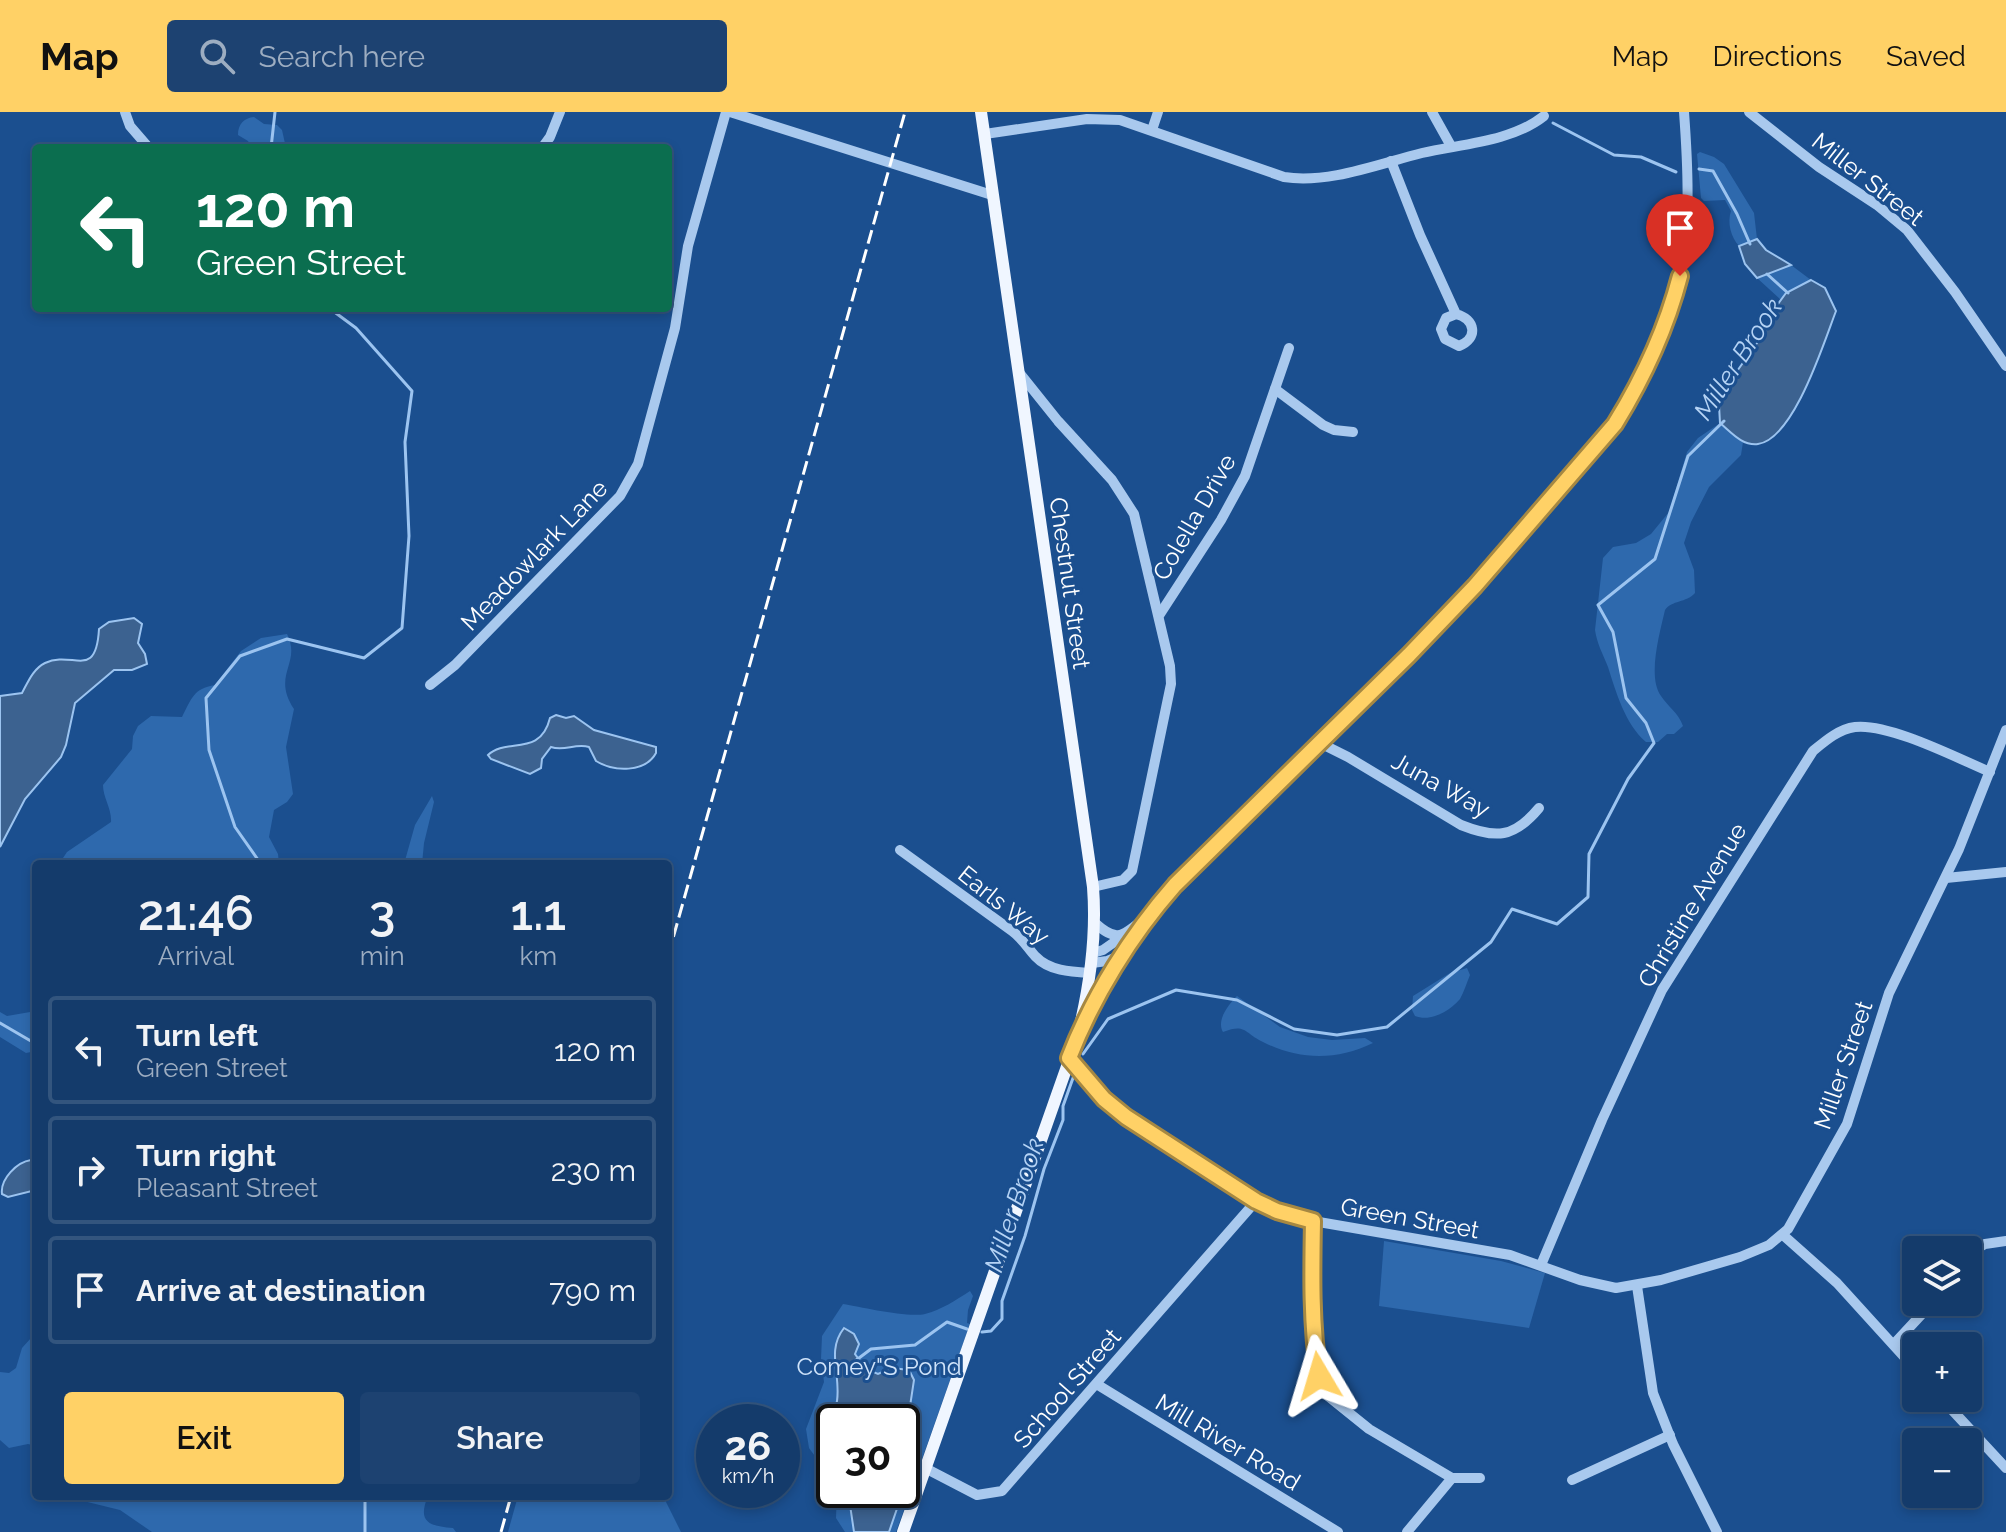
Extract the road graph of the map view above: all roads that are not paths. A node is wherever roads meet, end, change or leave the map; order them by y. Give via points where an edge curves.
1 (125, 112) edge
2 (560, 112) edge
3 (728, 112) edge
4 (981, 112) edge
5 (1158, 112) edge
6 (1432, 112) edge
7 (1684, 112) edge
8 (1749, 112) edge
9 (1544, 116) dead end
10 (1152, 130) junction
11 (985, 134) junction
12 (146, 144) edge
13 (545, 144) edge
14 (1451, 146) junction
15 (1391, 161) junction
16 (992, 195) junction
17 (1456, 314) dead end
18 (1289, 348) dead end
19 (2006, 366) edge
20 (1017, 370) junction
21 (1275, 389) junction
22 (1353, 432) dead end
23 (1160, 614) junction
24 (430, 685) dead end
25 (2006, 730) edge
26 (1320, 743) junction
27 (1990, 772) junction
28 (1539, 808) dead end
29 (900, 850) dead end
30 (2006, 872) edge
31 (1946, 878) junction
32 (1093, 887) junction
33 (1151, 912) junction
34 (1095, 923) junction
35 (1128, 932) junction
36 (1124, 953) junction
37 (1092, 963) junction
38 (1077, 1038) junction
39 (1069, 1058) junction
40 (1256, 1201) junction
41 (1313, 1221) junction
42 (1783, 1235) junction
43 (2006, 1241) edge
44 (1982, 1246) edge
45 (1541, 1265) junction
46 (1637, 1286) junction
47 (1920, 1316) edge
48 (1894, 1344) junction
49 (1902, 1353) edge
50 (1098, 1385) junction
51 (1954, 1412) edge
52 (1670, 1435) junction
53 (925, 1468) junction
54 (2006, 1468) edge
55 (1452, 1478) junction
56 (1480, 1478) dead end
57 (1572, 1480) dead end
58 (903, 1532) edge
59 (1338, 1532) edge
60 (1407, 1532) edge
61 (1717, 1532) edge

1 - 12 street
2 - 13 street
3 - 16 street
3 - 24 street, Meadowlark Lane via 688,246 673,337 632,479
4 - 11 main road, Chestnut Street
5 - 10 street
6 - 14 street
7 - 26 street via 1690,192 1687,239 1672,308 1633,395 1615,424 1475,586
8 - 19 street, Miller Street via 1907,230
9 - 14 street via 1510,133
10 - 11 street via 1097,119
10 - 15 street via 1296,179
11 - 16 main road, Chestnut Street
14 - 15 street
15 - 17 street
16 - 20 main road, Chestnut Street
18 - 21 street, Colella Drive
20 - 23 street via 1125,498
20 - 32 main road, Chestnut Street
21 - 22 street via 1323,425
21 - 23 street, Colella Drive via 1245,476
23 - 32 street via 1171,684 1132,871 1123,880
25 - 27 street, Miller Street
26 - 28 street, Juna Way via 1479,832 1504,834 1527,822
26 - 33 street
27 - 31 street, Miller Street
27 - 45 street, Christine Avenue via 1873,728 1846,729 1813,751 1662,990
29 - 37 street, Earls Way via 1002,923 1052,968
30 - 31 street
31 - 42 street, Miller Street via 1889,993 1847,1124
32 - 34 main road, Chestnut Street
33 - 35 street
33 - 36 street
34 - 35 street via 1109,935
34 - 37 main road, Chestnut Street
35 - 37 street
36 - 37 street
36 - 38 street
37 - 38 main road, Chestnut Street
38 - 39 main road, Chestnut Street
39 - 40 street, Green Street via 1126,1117
39 - 53 main road, Chestnut Street
40 - 41 street, Green Street
40 - 50 street, School Street
41 - 45 street, Green Street
41 - 55 street via 1314,1346 1323,1388 1369,1429
42 - 46 street, Green Street via 1740,1257
42 - 48 street
43 - 44 street
45 - 46 street, Green Street via 1595,1284
46 - 52 street via 1653,1393
47 - 48 street
48 - 49 street
50 - 53 street, School Street via 1002,1491 977,1495
50 - 59 street, Mill River Road
51 - 54 street
52 - 57 street
52 - 61 street
53 - 58 main road, Chestnut Street
55 - 56 street
55 - 60 street

